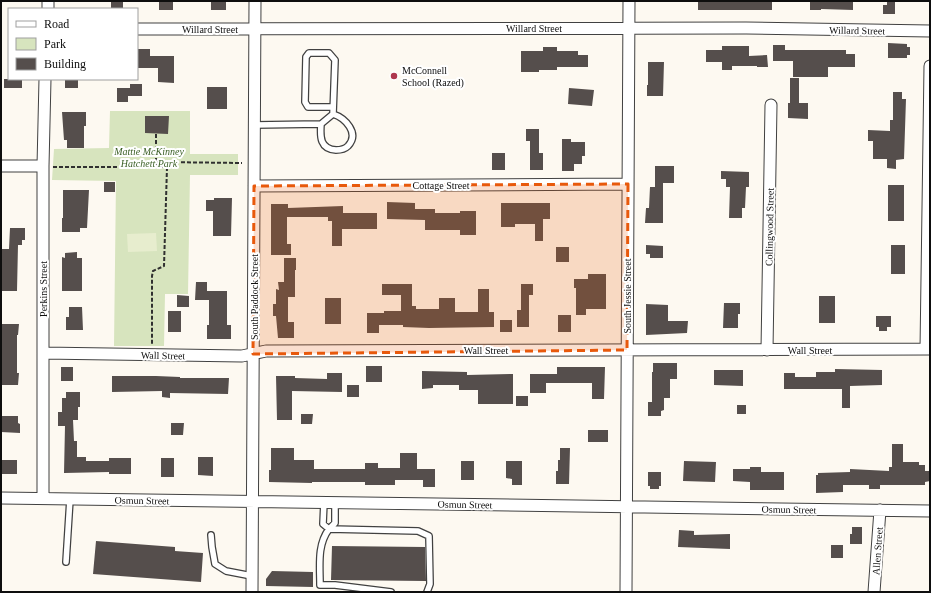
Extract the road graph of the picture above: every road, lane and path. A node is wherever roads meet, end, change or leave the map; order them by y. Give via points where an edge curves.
1 (255, 1) edge
2 (629, 1) edge
3 (629, 28) junction
4 (138, 29) edge
5 (255, 29) junction
6 (930, 30) edge
7 (930, 66) edge
8 (45, 80) edge
9 (771, 105) dead end
10 (334, 107) junction
11 (333, 114) junction
12 (321, 124) junction
13 (254, 125) junction
14 (156, 134) dead end
15 (156, 162) junction
16 (242, 163) dead end
17 (1, 166) edge
18 (48, 166) junction
19 (156, 167) junction
20 (628, 184) junction
21 (254, 186) junction
22 (152, 345) dead end
23 (928, 349) edge
24 (627, 350) junction
25 (767, 350) junction
26 (43, 353) junction
27 (253, 354) junction
28 (1, 498) edge
29 (43, 498) junction
30 (70, 499) junction
31 (253, 501) junction
32 (330, 502) junction
33 (626, 507) junction
34 (880, 510) junction
35 (930, 511) edge
36 (329, 529) junction
37 (211, 535) dead end
38 (66, 562) dead end
39 (252, 576) junction
40 (252, 592) edge
41 (392, 592) edge
42 (427, 592) edge
43 (626, 592) edge
44 (874, 592) edge

1 - 5 street, South Paddock Street
2 - 3 street, South Jessie Street
3 - 5 street, Willard Street
3 - 6 street, Willard Street
3 - 20 street, South Jessie Street
4 - 5 street, Willard Street
5 - 13 street, South Paddock Street
7 - 23 street
8 - 18 street, Perkins Street
9 - 25 street, Collingwood Street
10 - 10 lane via 335,60 329,53 309,53 306,57 305,102 308,107
10 - 11 lane
11 - 12 lane
11 - 12 lane via 340,116 350,126 352,132 348,146 340,150 330,149 324,145 320,135
12 - 13 lane
13 - 21 street, South Paddock Street
14 - 15 path
15 - 16 path
15 - 19 path
17 - 18 street
18 - 19 path
18 - 26 street, Perkins Street
19 - 22 path via 167,167 164,266 153,271 152,276
20 - 21 street, Cottage Street
20 - 24 street, South Jessie Street
21 - 27 street, South Paddock Street
23 - 25 street, Wall Street
24 - 25 street, Wall Street
24 - 27 street, Wall Street via 266,351
24 - 33 street, South Jessie Street
26 - 27 street, Wall Street via 242,356
26 - 29 street, Perkins Street
27 - 31 street, South Paddock Street
28 - 29 street, Osmun Street
29 - 30 street, Osmun Street
30 - 31 street, Osmun Street
30 - 38 lane
31 - 32 street, Osmun Street
31 - 39 street, South Paddock Street
32 - 33 street, Osmun Street
32 - 36 lane via 335,523
32 - 36 lane via 323,524
33 - 34 street, Osmun Street
33 - 43 street, South Jessie Street
34 - 35 street, Osmun Street
34 - 44 street, Allen Street
36 - 41 lane via 320,550 320,584
36 - 42 lane via 418,530 429,536 430,584
37 - 39 lane via 215,564 226,571
39 - 40 street, South Paddock Street

